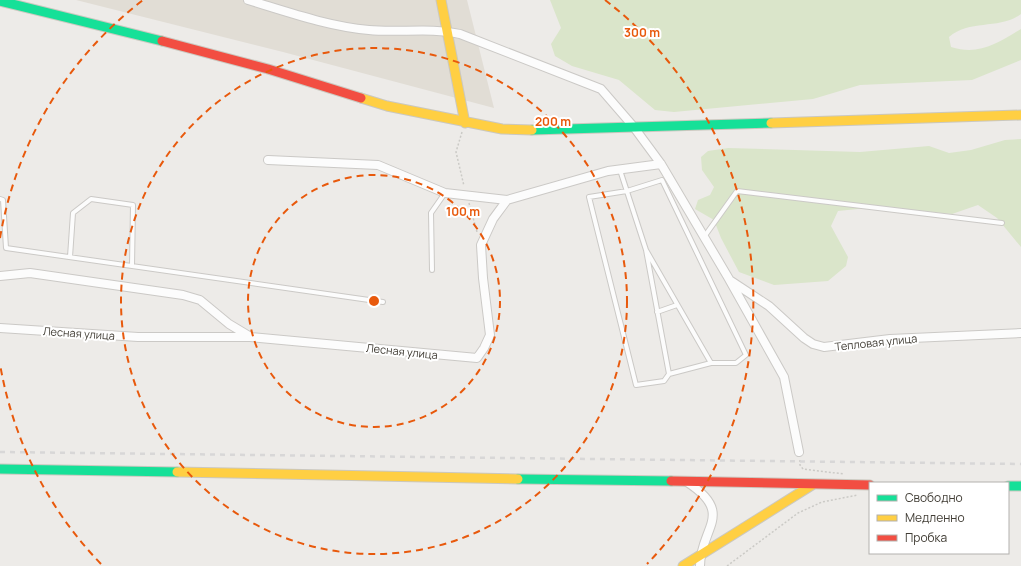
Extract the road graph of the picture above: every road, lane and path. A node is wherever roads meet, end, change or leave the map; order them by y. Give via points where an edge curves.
1 (248, 0) edge
2 (441, 0) edge
3 (0, 1) edge
4 (447, 31) junction
5 (1021, 115) edge
6 (465, 123) junction
7 (633, 126) junction
8 (268, 160) dead end
9 (661, 164) junction
10 (620, 170) junction
11 (627, 191) junction
12 (445, 193) junction
13 (466, 196) junction
14 (0, 199) edge
15 (507, 200) junction
16 (1002, 223) dead end
17 (704, 237) junction
18 (481, 245) junction
19 (646, 250) junction
20 (70, 257) junction
21 (132, 266) junction
22 (432, 270) dead end
23 (0, 276) edge
24 (729, 279) junction
25 (383, 302) dead end
26 (678, 305) junction
27 (657, 312) junction
28 (0, 328) edge
29 (1021, 333) edge
30 (250, 337) junction
31 (711, 363) junction
32 (669, 374) junction
33 (799, 452) joint
34 (0, 469) edge
35 (847, 476) dead end
36 (686, 482) junction
37 (812, 485) junction
38 (869, 485) edge
39 (1009, 486) edge
40 (1021, 486) edge
41 (863, 494) dead end
42 (700, 556) junction
43 (683, 566) edge
44 (700, 566) edge
45 (727, 566) edge

1 - 4 street via 350,28
2 - 4 street
3 - 6 street via 268,69 387,106
4 - 6 street
4 - 7 street via 601,89
5 - 7 street
6 - 7 street via 502,129 559,130
6 - 13 path via 456,152
7 - 9 street
8 - 12 street via 378,165
9 - 10 street
9 - 17 street
10 - 11 lane
10 - 15 street
11 - 19 lane
11 - 31 lane via 662,180 746,355 736,363
11 - 32 lane via 589,197 636,385 664,381
12 - 13 street
12 - 22 lane via 431,213
13 - 15 street
13 - 18 path
14 - 20 lane via 3,200 6,248
15 - 18 street, Лесная улица via 493,219
16 - 17 lane via 737,191
17 - 24 street
18 - 30 street, Лесная улица via 490,335 477,358
19 - 26 lane
19 - 27 lane
20 - 21 lane
20 - 21 lane via 73,213 91,199 133,205
21 - 25 lane
23 - 30 street via 30,273 200,300 229,324
24 - 29 street, Тепловая улица via 769,306 804,338 824,347 890,338
24 - 33 street via 784,377
26 - 27 lane
26 - 31 lane
27 - 32 lane
28 - 30 street, Лесная улица via 138,336
31 - 32 lane
33 - 35 path via 803,470 833,472
34 - 36 street
36 - 37 street
36 - 42 street via 702,492 712,509 711,528
37 - 38 street
37 - 42 street
39 - 40 street
41 - 45 path via 822,502 798,513
42 - 43 street
42 - 44 street

